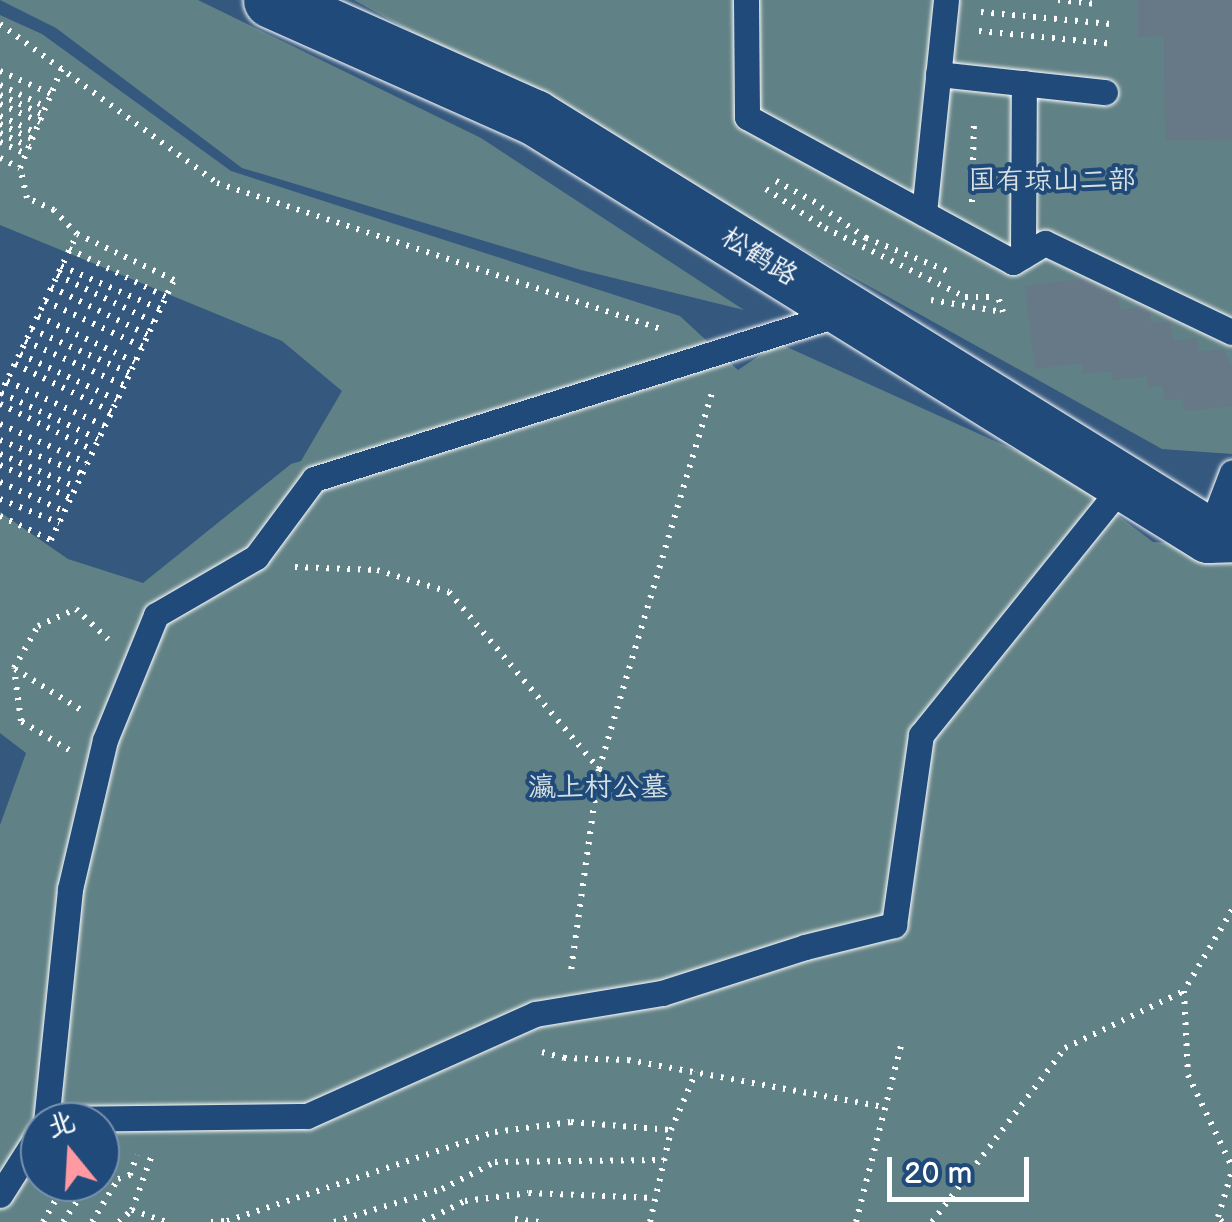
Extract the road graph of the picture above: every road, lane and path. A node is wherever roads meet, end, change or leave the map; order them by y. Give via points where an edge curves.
1 (271, 0) edge
2 (746, 0) edge
3 (1058, 0) edge
4 (1097, 4) dead end
5 (945, 12) edge
6 (0, 24) edge
7 (1110, 24) dead end
8 (1114, 44) dead end
9 (62, 68) junction
10 (0, 71) edge
11 (938, 74) junction
12 (975, 78) junction
13 (1024, 84) junction
14 (0, 85) edge
15 (1105, 92) dead end
16 (51, 94) junction
17 (0, 95) edge
18 (0, 104) edge
19 (43, 114) junction
20 (0, 116) edge
21 (0, 124) edge
22 (0, 133) edge
23 (0, 142) edge
24 (31, 143) junction
25 (0, 158) edge
26 (20, 168) junction
27 (776, 182) dead end
28 (766, 189) dead end
29 (830, 194) dead end
30 (761, 197) dead end
31 (821, 207) junction
32 (924, 214) junction
33 (77, 234) junction
34 (972, 240) junction
35 (69, 250) junction
36 (1023, 256) junction
37 (863, 259) dead end
38 (61, 266) junction
39 (57, 275) junction
40 (960, 276) dead end
41 (51, 287) junction
42 (914, 290) dead end
43 (166, 297) junction
44 (45, 301) junction
45 (160, 309) junction
46 (847, 312) junction
47 (38, 316) junction
48 (154, 322) junction
49 (31, 330) junction
50 (1232, 332) edge
51 (148, 335) junction
52 (25, 341) junction
53 (143, 347) junction
54 (724, 350) junction
55 (20, 354) junction
56 (135, 362) junction
57 (14, 364) junction
58 (130, 373) junction
59 (7, 381) junction
60 (124, 385) junction
61 (1, 394) edge
62 (117, 400) junction
63 (0, 404) edge
64 (112, 412) junction
65 (0, 424) edge
66 (105, 426) junction
67 (98, 439) junction
68 (0, 440) edge
69 (93, 450) junction
70 (0, 454) edge
71 (87, 463) junction
72 (0, 465) edge
73 (1232, 472) edge
74 (82, 474) junction
75 (0, 482) edge
76 (1124, 484) junction
77 (76, 488) junction
78 (0, 498) edge
79 (70, 498) junction
80 (64, 511) junction
81 (0, 516) edge
82 (59, 522) junction
83 (1220, 534) edge
84 (288, 567) dead end
85 (135, 664) junction
86 (14, 668) junction
87 (107, 734) junction
88 (598, 769) junction
89 (1232, 910) edge
90 (1184, 991) junction
91 (565, 1009) junction
92 (486, 1036) junction
93 (902, 1042) dead end
94 (696, 1072) junction
95 (47, 1102) edge
96 (885, 1108) junction
97 (157, 1117) junction
98 (120, 1119) edge
99 (671, 1130) junction
100 (664, 1160) junction
101 (20, 1163) edge
102 (1232, 1169) edge
103 (0, 1194) edge
104 (655, 1198) junction
105 (132, 1210) junction
106 (515, 1219) dead end
107 (92, 1222) edge
108 (118, 1222) edge
109 (168, 1222) edge
110 (211, 1222) edge
111 (334, 1222) edge
112 (423, 1222) edge
113 (539, 1222) edge
114 (650, 1222) edge
115 (856, 1222) edge
116 (932, 1222) edge
117 (1222, 1222) edge

1 - 46 street, 松鹤路 via 534,117
2 - 32 lane via 747,117
3 - 4 path
5 - 7 path
5 - 8 path
5 - 11 lane
6 - 9 path
9 - 16 path
9 - 54 path via 217,183
10 - 16 path
11 - 12 lane
11 - 32 lane
12 - 13 lane
12 - 34 path
13 - 15 lane
13 - 36 lane
14 - 19 path
16 - 19 path
17 - 19 path
18 - 19 path
19 - 24 path
20 - 24 path
21 - 24 path
22 - 24 path
23 - 24 path
24 - 26 path
25 - 26 path
26 - 33 path via 27,198 54,210
27 - 31 path
28 - 42 path via 824,228 964,297 997,297 1003,312 931,300
29 - 31 path
30 - 37 path
31 - 40 path via 866,238
32 - 34 lane
33 - 35 path
33 - 43 path via 174,280
34 - 36 lane via 1013,262
35 - 38 path
35 - 43 path
36 - 50 lane via 1045,244
38 - 39 path
38 - 45 path
39 - 41 path
39 - 48 path
41 - 44 path
41 - 51 path
43 - 45 path
44 - 47 path
44 - 53 path
45 - 48 path
46 - 54 lane
46 - 76 street, 松鹤路
47 - 49 path
47 - 56 path
48 - 51 path
49 - 52 path
49 - 58 path
51 - 53 path
52 - 55 path
52 - 60 path
53 - 56 path
54 - 85 lane via 314,478 256,557 156,615
54 - 88 path
55 - 57 path
55 - 62 path
56 - 58 path
57 - 59 path
57 - 64 path
58 - 60 path
59 - 61 path
59 - 66 path
60 - 62 path
61 - 67 path
62 - 64 path
63 - 69 path
64 - 66 path
65 - 71 path
66 - 67 path
67 - 69 path
68 - 74 path
69 - 71 path
70 - 77 path
71 - 74 path
72 - 79 path
73 - 83 lane
74 - 77 path
75 - 80 path
76 - 83 street, 松鹤路
76 - 91 lane via 922,735 894,925 662,994
77 - 79 path
78 - 82 path
79 - 80 path
80 - 82 path
81 - 82 path via 51,540
84 - 88 path via 378,570 449,592
85 - 86 path via 76,610 38,626
85 - 87 lane
86 - 87 path
86 - 87 path via 21,720 77,755
87 - 95 lane via 70,889
88 - 91 path
89 - 90 path
90 - 102 path via 1188,1075
90 - 116 path via 1066,1048
91 - 92 lane
92 - 94 path via 564,1058
92 - 97 lane via 306,1116
93 - 96 path
94 - 96 path
94 - 99 path
96 - 115 path
97 - 98 lane
97 - 105 path
97 - 107 path via 130,1174 118,1180
99 - 100 path
99 - 110 path via 571,1122 495,1132
100 - 104 path
100 - 111 path via 496,1162 442,1189
101 - 103 lane
102 - 117 path
104 - 112 path via 529,1194 465,1201
104 - 114 path
105 - 108 path
105 - 109 path
106 - 113 path

